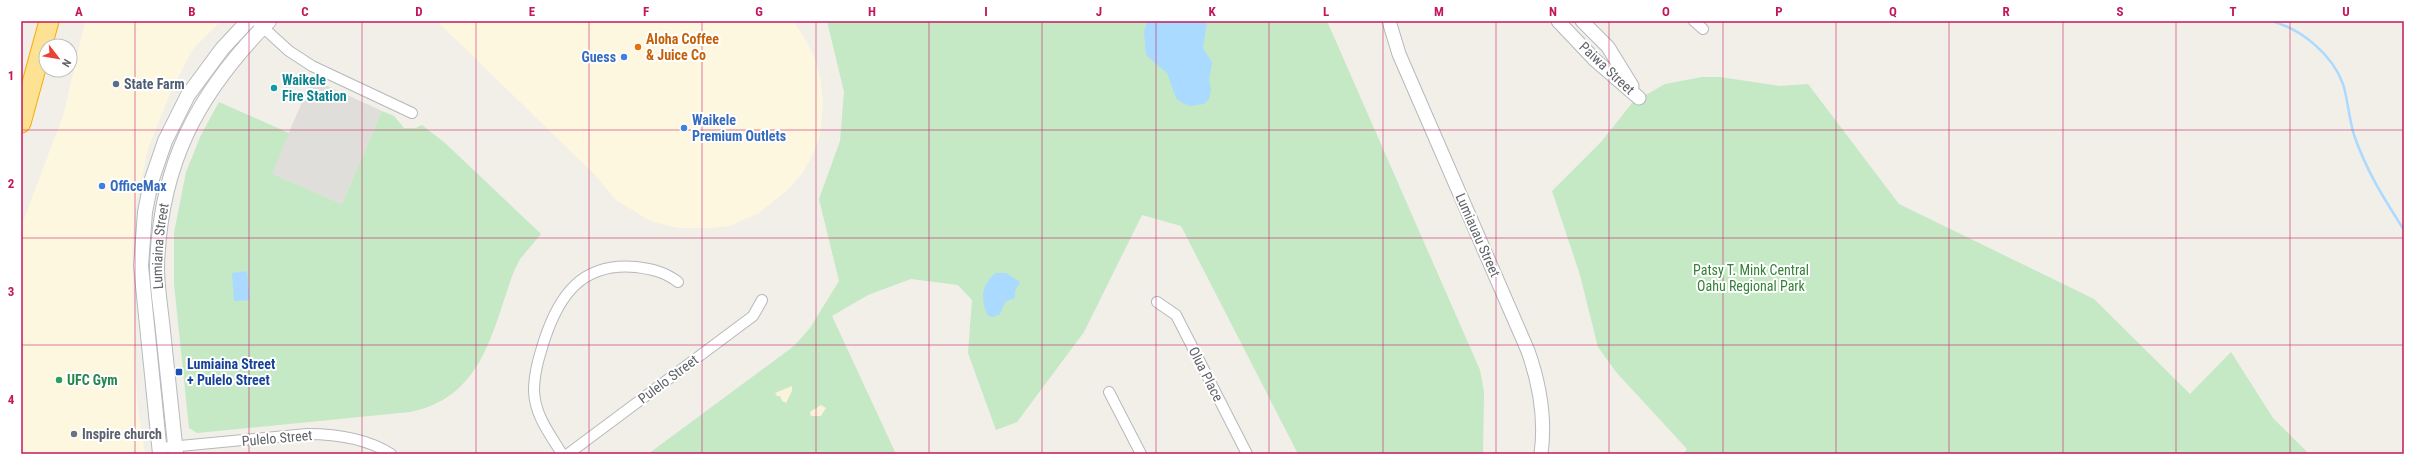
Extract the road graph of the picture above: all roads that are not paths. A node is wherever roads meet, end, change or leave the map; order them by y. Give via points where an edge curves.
1 (248, 21) edge
2 (1389, 21) edge
3 (1558, 21) edge
4 (1582, 21) edge
5 (1694, 21) edge
6 (263, 23) edge
7 (49, 24) edge
8 (1703, 29) dead end
9 (412, 113) dead end
10 (21, 123) edge
11 (678, 282) dead end
12 (762, 300) dead end
13 (1157, 302) dead end
14 (1109, 392) dead end
15 (176, 450) edge
16 (159, 451) edge
17 (392, 454) edge
18 (562, 454) edge
19 (568, 454) edge
20 (1141, 454) edge
21 (1247, 454) edge
22 (1541, 454) edge

1 - 16 main road, Lumiaina Street via 222,48 188,95 165,141 151,182 145,212 141,266
2 - 22 street, Lumiauau Street via 1399,54 1531,358 1540,395 1543,423
3 - 4 street, Paiwa Street via 1595,60 1639,98 1608,47
5 - 8 street
6 - 9 street via 289,52 312,66
6 - 15 main road, Lumiaina Street via 223,72 193,118 176,155 165,195 157,269
7 - 10 highway
11 - 18 street via 665,273 632,267 612,268 588,276 562,298 550,321 536,365 534,392 540,417
12 - 19 street, Pulelo Street via 753,316
13 - 21 street, Olua Place via 1176,315
14 - 20 street
15 - 16 street, Pulelo Street
15 - 17 street, Pulelo Street via 324,434 359,440

